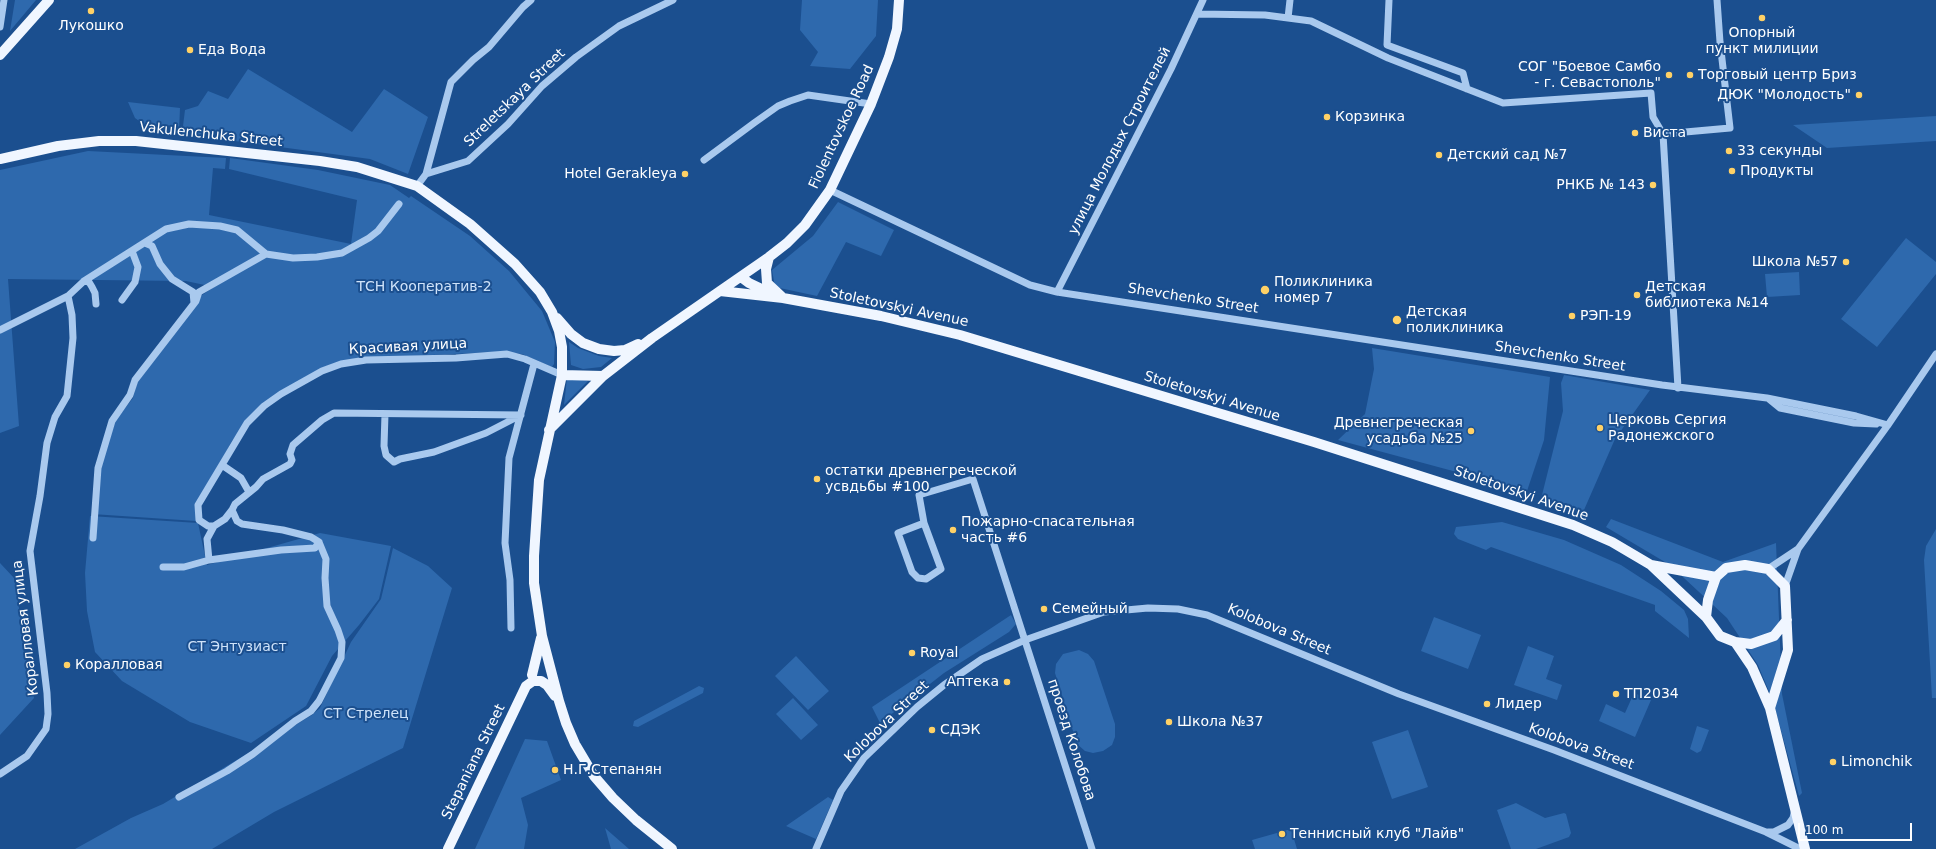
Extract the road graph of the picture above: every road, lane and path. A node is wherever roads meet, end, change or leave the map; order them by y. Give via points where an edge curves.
1 (4, 0) edge
2 (49, 0) edge
3 (531, 0) edge
4 (673, 0) edge
5 (899, 0) edge
6 (1203, 0) edge
7 (1290, 0) edge
8 (1389, 0) edge
9 (1717, 0) edge
10 (1198, 14) junction
11 (1288, 18) junction
12 (0, 27) edge
13 (0, 55) edge
14 (1467, 89) junction
15 (871, 104) junction
16 (1663, 134) junction
17 (0, 159) edge
18 (704, 160) dead end
19 (357, 167) junction
20 (426, 174) junction
21 (417, 186) junction
22 (830, 190) junction
23 (426, 196) junction
24 (399, 204) dead end
25 (145, 243) junction
26 (132, 251) junction
27 (266, 254) junction
28 (769, 257) junction
29 (741, 277) junction
30 (82, 283) junction
31 (720, 291) junction
32 (1057, 292) junction
33 (68, 296) junction
34 (783, 298) junction
35 (122, 300) dead end
36 (194, 303) junction
37 (96, 304) dead end
38 (552, 312) junction
39 (0, 330) edge
40 (652, 338) junction
41 (1936, 354) edge
42 (534, 364) junction
43 (562, 375) junction
44 (603, 376) junction
45 (1678, 388) junction
46 (385, 414) junction
47 (521, 414) junction
48 (1888, 425) junction
49 (549, 430) junction
50 (222, 465) junction
51 (249, 492) junction
52 (232, 510) junction
53 (924, 523) junction
54 (214, 526) junction
55 (93, 538) dead end
56 (319, 542) junction
57 (1798, 549) junction
58 (209, 560) junction
59 (1651, 566) junction
60 (163, 567) dead end
61 (1768, 569) junction
62 (1716, 577) junction
63 (1785, 586) junction
64 (1706, 617) junction
65 (1788, 620) junction
66 (512, 628) dead end
67 (542, 636) junction
68 (1025, 640) junction
69 (1735, 642) junction
70 (549, 663) junction
71 (532, 675) junction
72 (526, 686) junction
73 (559, 701) junction
74 (1770, 708) junction
75 (0, 774) edge
76 (179, 797) dead end
77 (1794, 802) junction
78 (1766, 832) junction
79 (448, 849) edge
80 (672, 849) edge
81 (816, 849) edge
82 (1092, 849) edge
83 (1800, 849) edge
84 (1805, 849) edge

1 - 12 street
2 - 13 main road
3 - 20 street via 489,47 451,82
4 - 20 street, Streletskaya Street via 618,26 576,57 542,86 508,124 468,161
5 - 15 main road, Fiolentovskoe Road via 897,29
6 - 10 street, улица Молодых Строителей
7 - 11 street
8 - 14 street via 1387,45 1463,73
9 - 16 street via 1730,128
10 - 11 street
10 - 32 street, улица Молодых Строителей
11 - 14 street via 1311,21 1388,58
14 - 16 street via 1502,103 1651,93 1653,117
15 - 18 street via 808,95 790,101 778,106
15 - 22 main road, Fiolentovskoe Road
16 - 45 street
17 - 19 main road, Vakulenchuka Street via 58,146 98,141 136,141
19 - 21 main road, Vakulenchuka Street
19 - 23 main road
20 - 21 street
21 - 23 main road, Vakulenchuka Street
22 - 28 main road, Fiolentovskoe Road via 805,225
22 - 32 street, Shevchenko Street via 1030,285
23 - 38 main road via 470,224 515,264 540,292
23 - 43 main road via 510,265 538,296 552,324
24 - 27 street via 378,231 342,252 293,258
25 - 26 street
25 - 27 street via 166,229 177,226 220,226 237,230
25 - 36 street via 152,246 160,264 172,279 192,292
26 - 30 street
26 - 35 street via 138,267 135,282
27 - 36 street via 199,292
28 - 29 main road, Fiolentovskoe Road
28 - 34 main road via 766,269 767,283
29 - 31 main road, Fiolentovskoe Road
29 - 34 main road via 748,283
30 - 33 street
30 - 37 street via 89,282 95,293
31 - 34 main road, Stoletovskyi Avenue
31 - 40 main road
32 - 45 street, Shevchenko Street
33 - 39 street
33 - 75 street, Коралловая улица via 73,338 67,396 55,417 47,443 30,551 47,693 46,729 31,751
34 - 59 main road, Stoletovskyi Avenue via 881,316 960,335 1314,442 1573,525 1612,542
36 - 55 street via 135,380 130,395 112,421 98,468
38 - 40 main road via 571,334 583,343 599,349 625,350
38 - 43 main road via 562,347
40 - 44 main road
41 - 48 street
42 - 43 street, Красивая улица
42 - 47 street
42 - 50 street, Красивая улица via 507,354 442,359 366,360 341,364 303,381 264,406 247,423
43 - 44 main road
43 - 49 main road
44 - 49 main road
45 - 48 street, Shevchenko Street via 1767,398
46 - 47 street
46 - 47 street via 384,446 386,455 394,462 434,452 486,433
46 - 51 street via 334,413 293,445 290,464 263,479
47 - 66 street via 509,458 505,543
48 - 57 street
49 - 67 main road via 540,480 534,556 534,583
50 - 51 street via 241,478
50 - 54 street, Красивая улица via 198,505 199,520 208,526
51 - 52 street
52 - 54 street via 225,519
52 - 56 street via 237,521 242,524 283,530 311,537
53 - 53 street via 941,569 926,579 918,578 912,572 898,533
53 - 68 street, проезд Колобова via 919,495 973,479
54 - 58 street via 207,539
56 - 58 street via 315,548
56 - 76 street via 326,558 327,606 342,642 341,658 319,701 311,711 253,754
57 - 61 street
57 - 63 street
58 - 60 street via 184,567
59 - 62 main road
59 - 64 main road, Stoletovskyi Avenue
61 - 62 main road via 1745,565 1726,568
61 - 63 main road
62 - 64 main road via 1708,600
63 - 65 main road
64 - 69 main road, Stoletovskyi Avenue via 1720,636
65 - 69 main road via 1774,636 1751,644
65 - 74 main road via 1788,650
67 - 70 main road
67 - 71 main road, Stepaniana Street
68 - 78 street, Kolobova Street via 1104,612 1148,608 1178,609 1207,614 1399,694
68 - 81 street, Kolobova Street via 982,659 944,685 864,758 841,791
68 - 82 street, проезд Колобова
69 - 74 main road via 1752,667
70 - 71 main road, Stepaniana Street via 540,666
70 - 73 main road
71 - 72 street, Stepaniana Street
72 - 73 main road via 533,681 541,681
72 - 79 main road, Stepaniana Street
73 - 80 main road via 575,744 594,776 636,820
74 - 77 main road
77 - 78 street via 1794,814 1788,825 1774,832
77 - 84 main road
78 - 83 street, Kolobova Street

